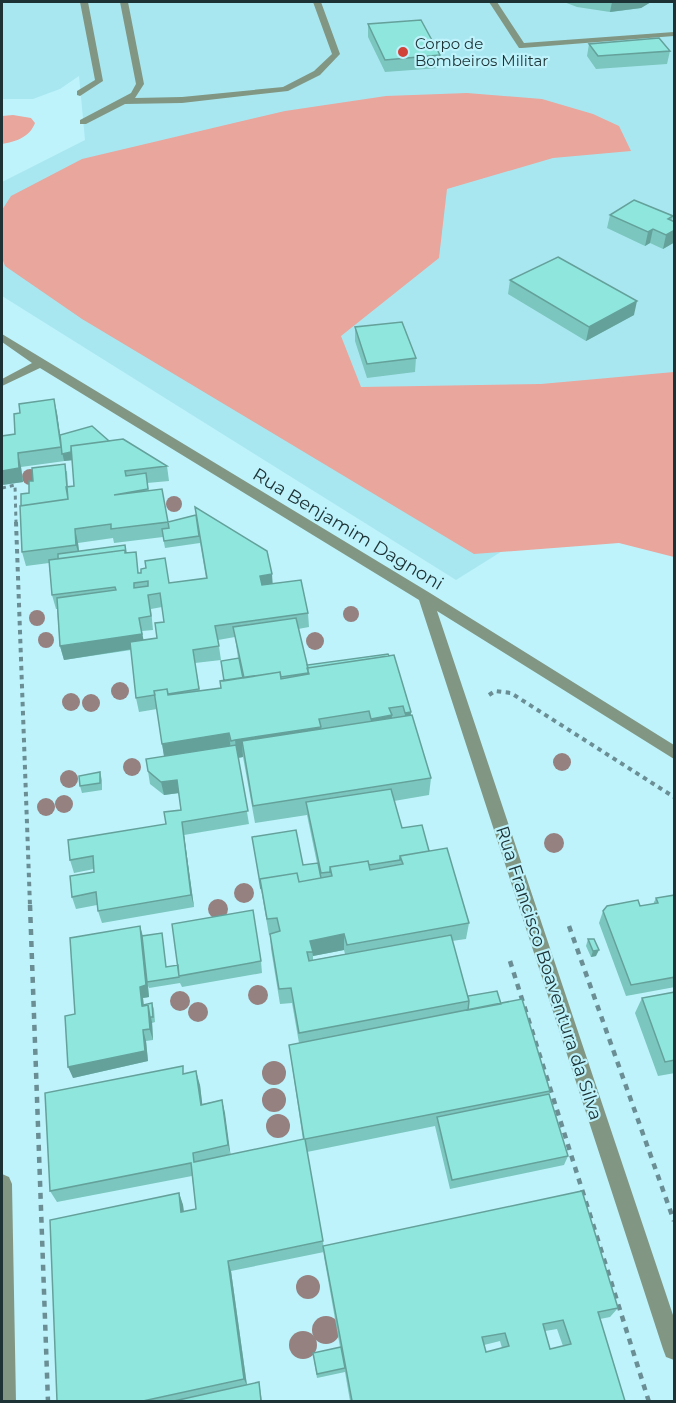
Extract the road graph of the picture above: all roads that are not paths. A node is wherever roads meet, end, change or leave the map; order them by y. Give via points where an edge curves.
1 (84, 2) edge
2 (124, 2) edge
3 (317, 2) edge
4 (492, 2) edge
5 (675, 34) edge
6 (80, 93) dead end
7 (125, 101) junction
8 (83, 122) dead end
9 (2, 337) edge
10 (40, 363) junction
11 (2, 383) edge
12 (425, 597) junction
13 (675, 753) edge
14 (2, 1184) edge
15 (675, 1349) edge
16 (5, 1401) edge

1 - 6 street via 99,81
2 - 7 street via 140,84 134,96
3 - 7 street via 336,54 317,73 285,89 182,100
4 - 5 street via 522,46
7 - 8 street
9 - 10 street, Rua Benjamim Dagnoni
10 - 11 street
10 - 12 street, Rua Benjamim Dagnoni
12 - 13 street, Rua Benjamim Dagnoni
12 - 15 street, Rua Francisco Boaventura da Silva
14 - 16 street

